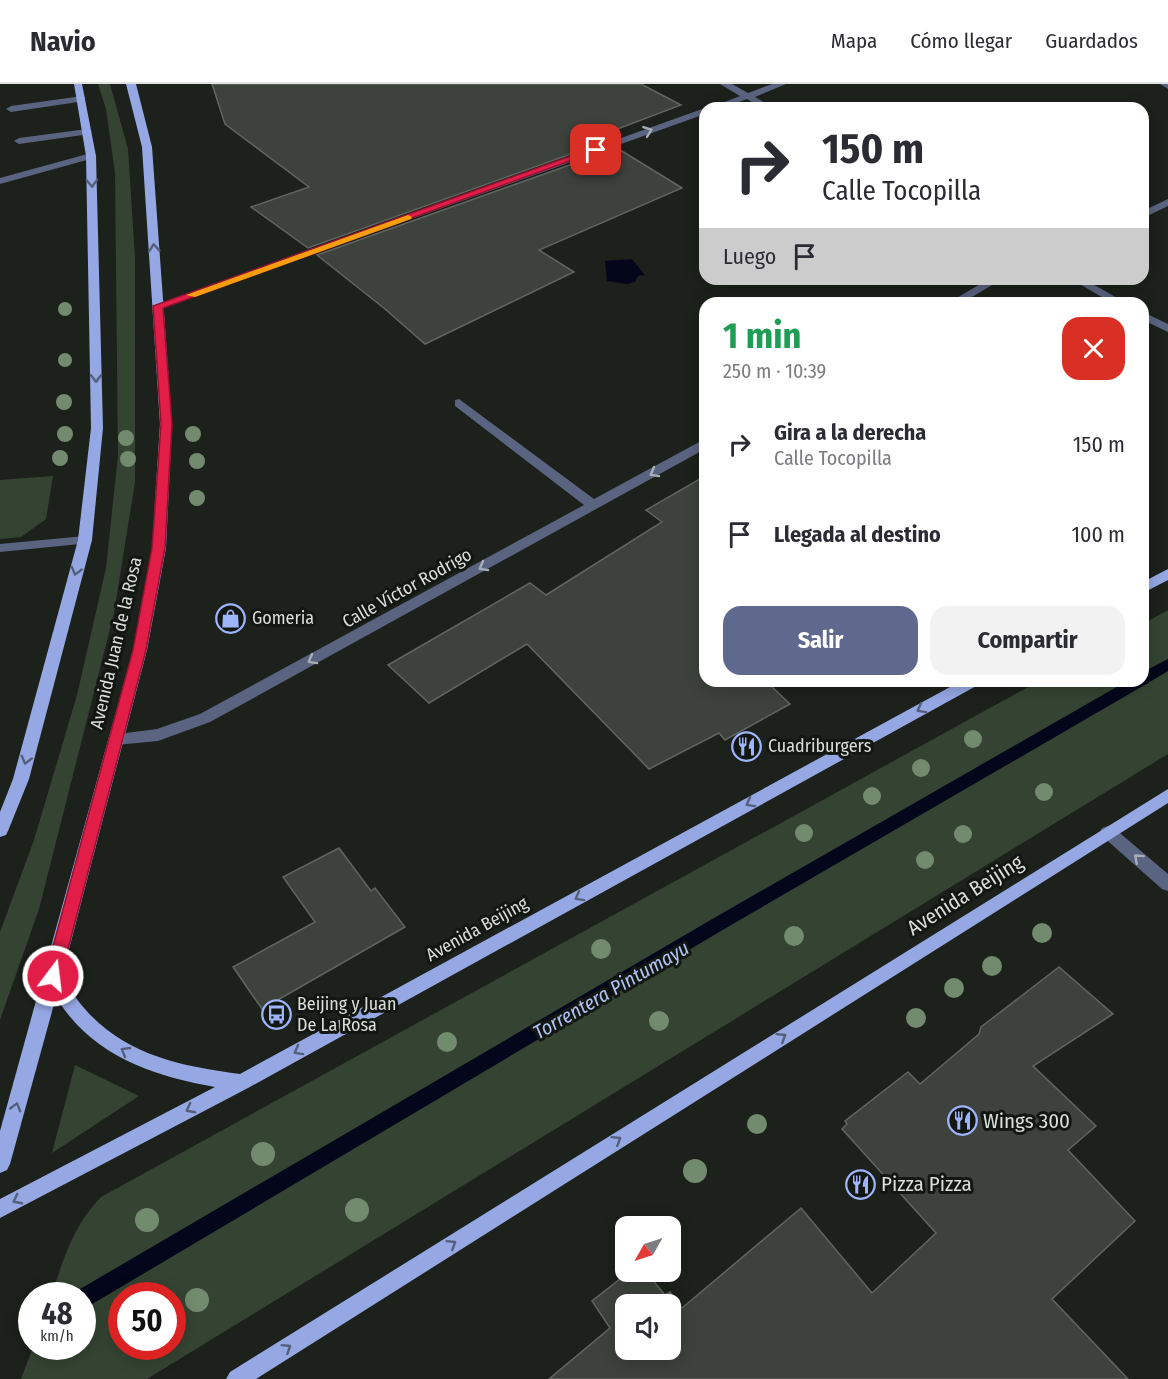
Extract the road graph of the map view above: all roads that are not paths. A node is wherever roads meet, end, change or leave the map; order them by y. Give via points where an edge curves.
1 (78, 84) edge
2 (131, 84) edge
3 (725, 84) edge
4 (781, 84) edge
5 (747, 96) junction
6 (82, 99) junction
7 (730, 102) edge
8 (758, 102) edge
9 (11, 108) dead end
10 (699, 113) edge
11 (87, 132) junction
12 (19, 141) dead end
13 (91, 156) junction
14 (0, 181) edge
15 (1168, 202) edge
16 (1149, 212) edge
17 (986, 285) edge
18 (1087, 285) edge
19 (965, 297) edge
20 (1109, 297) edge
21 (158, 306) junction
22 (1149, 318) edge
23 (1168, 329) edge
24 (459, 403) dead end
25 (699, 447) edge
26 (594, 506) junction
27 (85, 540) junction
28 (0, 548) edge
29 (1168, 574) edge
30 (1149, 585) edge
31 (962, 687) edge
32 (116, 739) junction
33 (1168, 795) edge
34 (0, 831) edge
35 (1108, 832) junction
36 (1168, 884) edge
37 (53, 976) junction
38 (242, 1082) junction
39 (0, 1164) edge
40 (0, 1209) edge
41 (237, 1379) edge

1 - 6 main road
21 -> 2 main road, Avenida Juan de la Rosa via 147,147
3 - 5 street
4 - 5 street
5 - 7 street
5 - 8 street
6 - 9 street
6 - 11 main road
21 -> 10 street
11 - 12 street
11 - 13 main road
13 - 14 street
13 -> 27 main road via 97,428
15 - 16 street
17 - 19 street
18 - 20 street
21 - 32 main road, Avenida Juan de la Rosa via 166,424 159,548 140,650
22 - 23 street
24 - 26 street
25 -> 26 street, Calle Víctor Rodrigo
26 -> 32 street, Calle Víctor Rodrigo via 205,718 158,735
27 - 28 street
27 -> 34 main road via 21,778
29 - 30 main road
31 -> 38 main road, Avenida Beijing
32 - 37 main road, Avenida Juan de la Rosa
33 - 35 main road, Avenida Beijing
36 -> 35 street
41 -> 35 main road, Avenida Beijing
38 -> 37 main road via 190,1076 142,1061 102,1038 74,1009
39 -> 37 main road, Avenida Juan de la Rosa
38 -> 40 main road, Avenida Beijing

